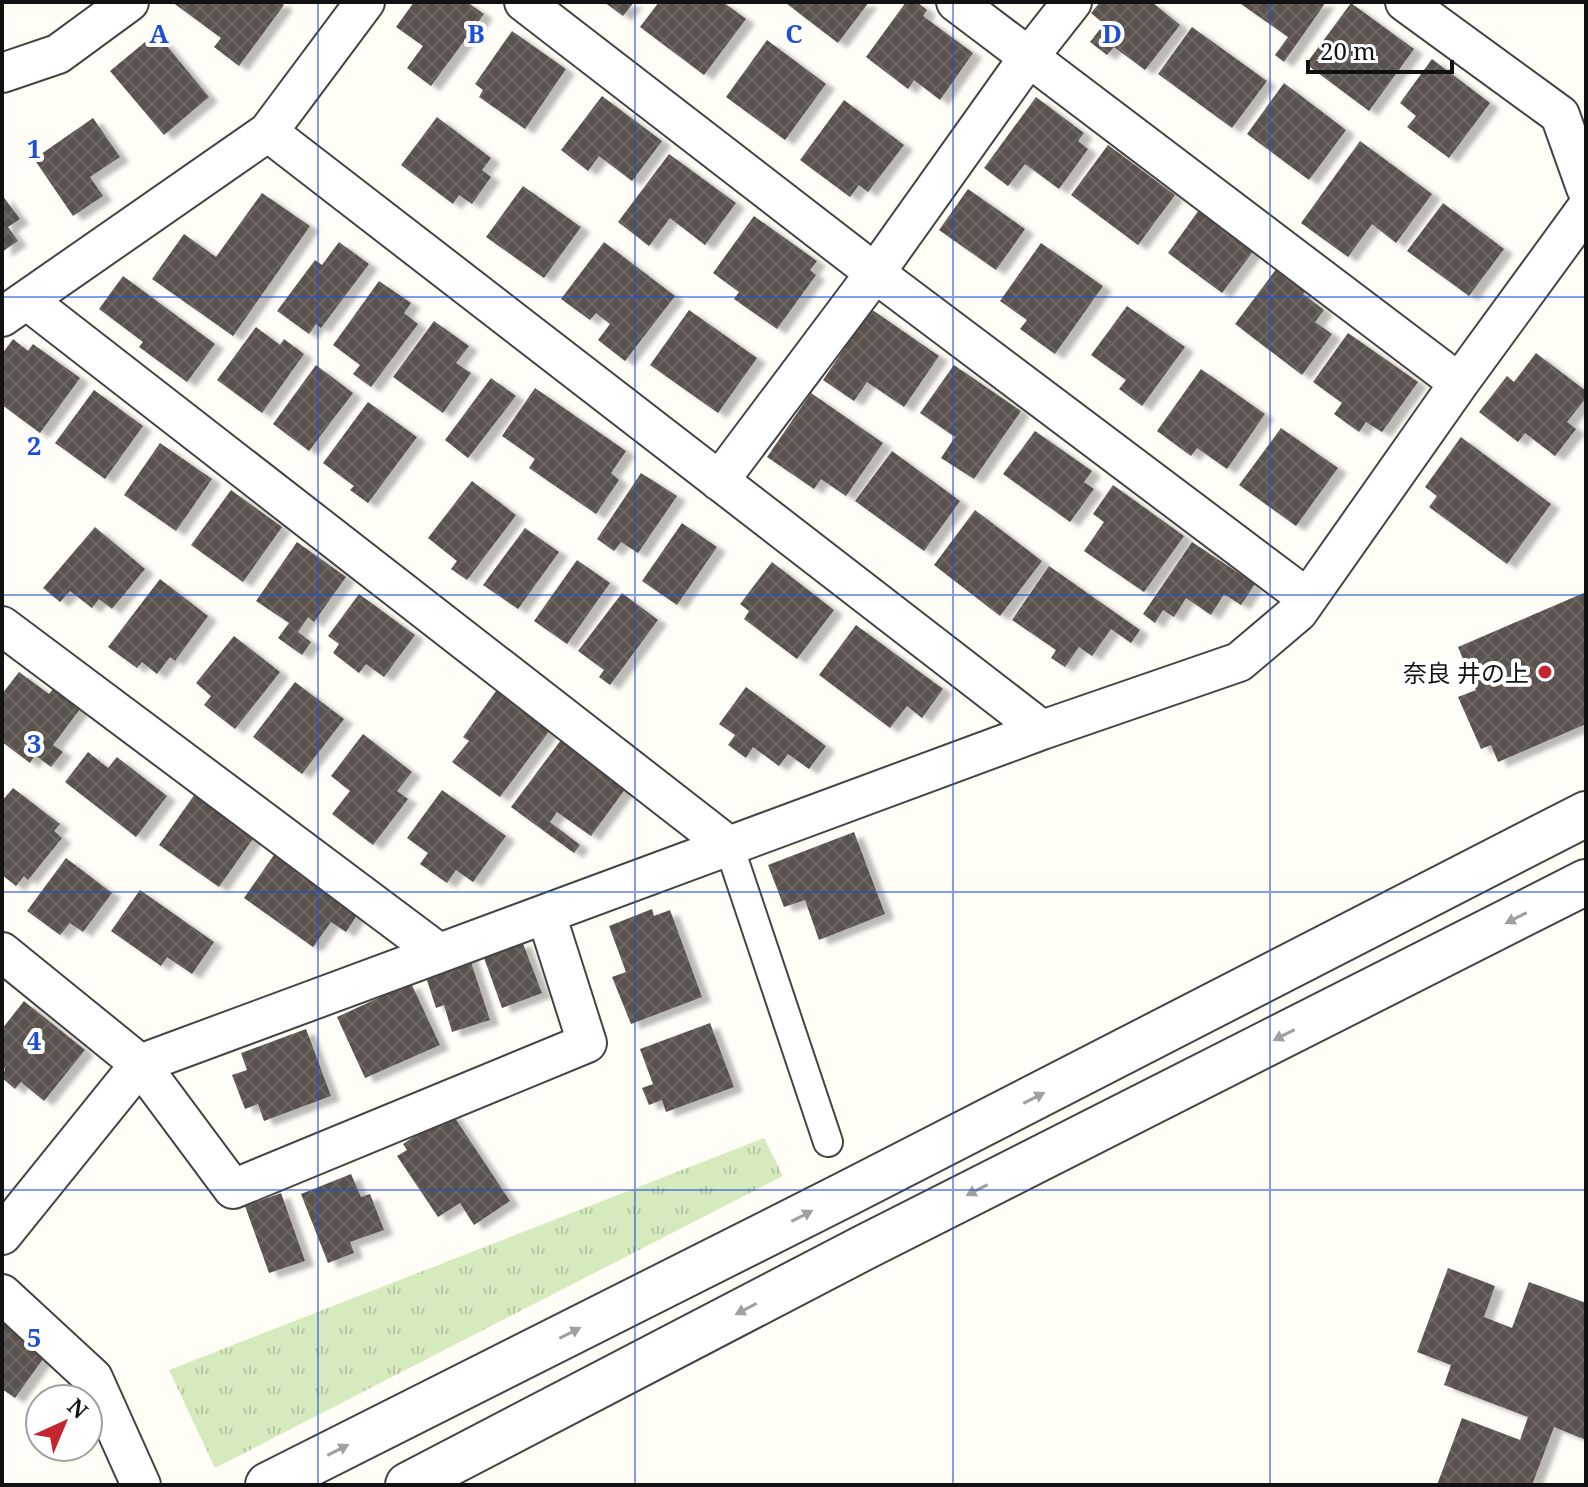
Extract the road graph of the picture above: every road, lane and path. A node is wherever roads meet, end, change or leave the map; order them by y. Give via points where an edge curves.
1 (129, 2) edge
2 (365, 2) edge
3 (524, 2) edge
4 (956, 2) edge
5 (1072, 2) edge
6 (1405, 2) edge
7 (1028, 58) junction
8 (2, 73) edge
9 (268, 132) junction
10 (1586, 188) edge
11 (1586, 209) edge
12 (875, 273) junction
13 (15, 309) edge
14 (1459, 383) junction
15 (719, 481) junction
16 (1307, 598) junction
17 (2, 626) edge
18 (1042, 730) junction
19 (1586, 814) edge
20 (729, 846) junction
21 (1586, 882) edge
22 (546, 914) junction
23 (2, 952) edge
24 (439, 953) junction
25 (140, 1064) junction
26 (828, 1142) dead end
27 (2, 1235) edge
28 (2, 1294) edge
29 (141, 1485) edge
30 (268, 1485) edge
31 (408, 1485) edge

1 - 8 street via 58,54
2 - 9 street
3 - 12 street
4 - 7 street
5 - 7 street
6 - 10 street via 1560,115
7 - 12 street
7 - 14 street
9 - 13 street
9 - 15 street
11 - 14 street
12 - 15 street
12 - 16 street
13 - 20 street
14 - 16 street
15 - 18 street
16 - 18 street via 1298,612 1239,662
17 - 24 street
18 - 20 street
30 -> 19 street
20 - 22 street
20 - 26 street
21 -> 31 street
22 - 24 street
22 - 25 street via 587,1043 233,1189
23 - 25 street
24 - 25 street
25 - 27 street
28 - 29 street via 93,1378

